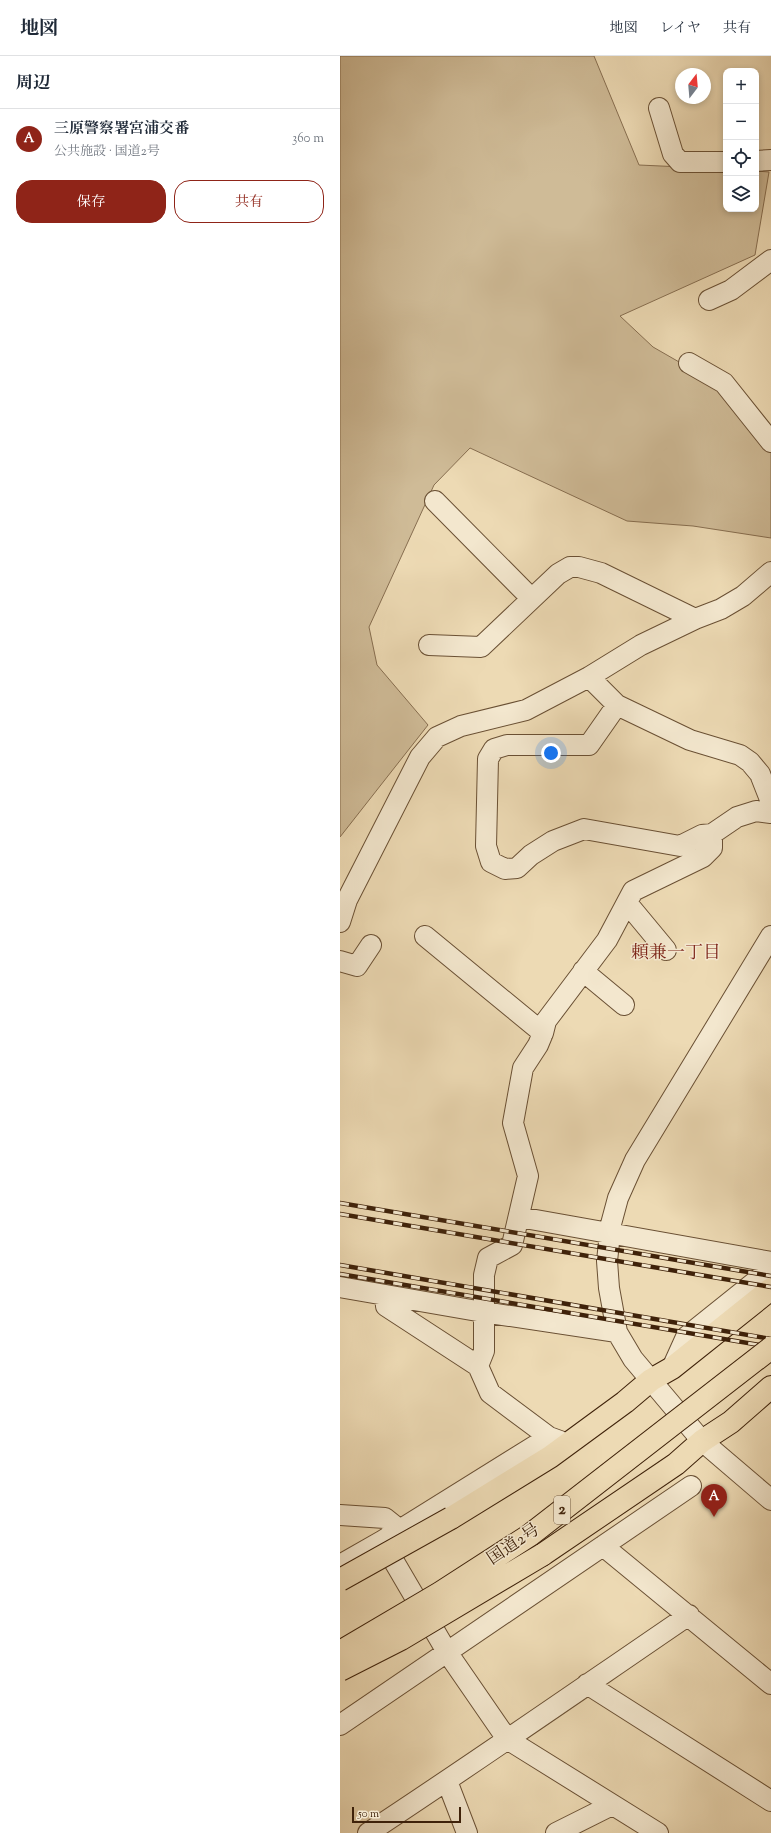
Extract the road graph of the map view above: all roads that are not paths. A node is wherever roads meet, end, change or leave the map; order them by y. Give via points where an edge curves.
1 (659, 108) dead end
2 (771, 160) edge
3 (759, 161) edge
4 (723, 162) edge
5 (771, 260) edge
6 (709, 300) dead end
7 (688, 363) dead end
8 (771, 442) edge
9 (435, 500) dead end
10 (771, 572) edge
11 (532, 598) junction
12 (695, 619) junction
13 (429, 645) dead end
14 (589, 677) junction
15 (617, 705) junction
16 (771, 802) edge
17 (771, 813) edge
18 (712, 834) junction
19 (627, 902) junction
20 (340, 922) edge
21 (425, 936) dead end
22 (771, 936) edge
23 (370, 945) dead end
24 (666, 950) dead end
25 (340, 960) edge
26 (583, 971) junction
27 (624, 1006) dead end
28 (543, 1033) junction
29 (519, 1217) junction
30 (610, 1234) junction
31 (771, 1262) edge
32 (771, 1269) edge
33 (340, 1287) edge
34 (771, 1289) edge
35 (385, 1295) junction
36 (484, 1312) junction
37 (617, 1332) junction
38 (771, 1348) edge
39 (478, 1366) junction
40 (672, 1368) junction
41 (651, 1380) junction
42 (771, 1387) edge
43 (558, 1440) junction
44 (702, 1441) junction
45 (651, 1481) junction
46 (691, 1486) dead end
47 (771, 1500) edge
48 (340, 1514) edge
49 (640, 1521) junction
50 (400, 1530) junction
51 (382, 1542) junction
52 (603, 1546) junction
53 (340, 1565) edge
54 (340, 1580) edge
55 (689, 1615) junction
56 (340, 1652) edge
57 (447, 1652) junction
58 (340, 1670) edge
59 (587, 1684) junction
60 (771, 1684) edge
61 (341, 1720) edge
62 (507, 1739) junction
63 (447, 1781) junction
64 (771, 1802) edge
65 (612, 1804) junction
66 (368, 1833) edge
67 (467, 1833) edge
68 (556, 1833) edge
69 (658, 1833) edge

1 - 4 street via 673,154 680,162
2 - 3 street
5 - 6 street via 732,290
7 - 8 street via 724,383
9 - 11 street
10 - 12 street via 743,596 721,610
11 - 12 street via 558,574 570,567 579,567 601,573
11 - 13 street via 481,647
12 - 14 street via 641,645
14 - 15 street
14 - 20 street via 526,710 461,726 437,737 420,757 347,900
15 - 16 street via 690,740 740,755 760,774
15 - 18 street via 589,745 507,745 494,749 488,759 486,846 491,862 505,869 517,868 553,841 584,829 680,846 702,835
17 - 18 street via 756,811 737,817
18 - 19 street via 712,848 703,857 633,891
19 - 24 street
19 - 26 street via 607,940
21 - 28 street
22 - 30 street via 635,1160 618,1198
23 - 25 street via 357,966
26 - 27 street
26 - 28 street via 546,1021
28 - 29 street via 523,1068 513,1122 528,1176
29 - 30 street
29 - 36 street via 512,1245 488,1258 484,1275
30 - 31 street
30 - 37 street via 607,1261
32 - 40 street via 686,1337
33 - 35 street
34 - 40 highway
35 - 36 street
35 - 39 street via 386,1306
36 - 37 street
36 - 39 street via 484,1351
37 - 41 street via 633,1359
38 - 56 highway, 国道2号 / 2, bridge via 530,1535 440,1593
39 - 43 street via 490,1393
40 - 41 highway
41 - 43 highway via 625,1402
41 - 44 street
42 - 44 highway via 731,1422
43 - 50 street
43 - 54 highway, bridge via 550,1457 452,1518
44 - 45 highway via 676,1464
44 - 47 street
45 - 49 street
45 - 58 highway, bridge via 542,1555 401,1639
46 - 49 street
48 - 50 street via 385,1518
49 - 52 street
50 - 51 street
51 - 53 street
51 - 57 street
52 - 55 street
52 - 57 street
55 - 59 street
55 - 60 street
57 - 61 street
57 - 62 street
59 - 62 street
59 - 64 street
62 - 63 street
62 - 65 street
63 - 66 street
63 - 67 street
65 - 68 street
65 - 69 street

